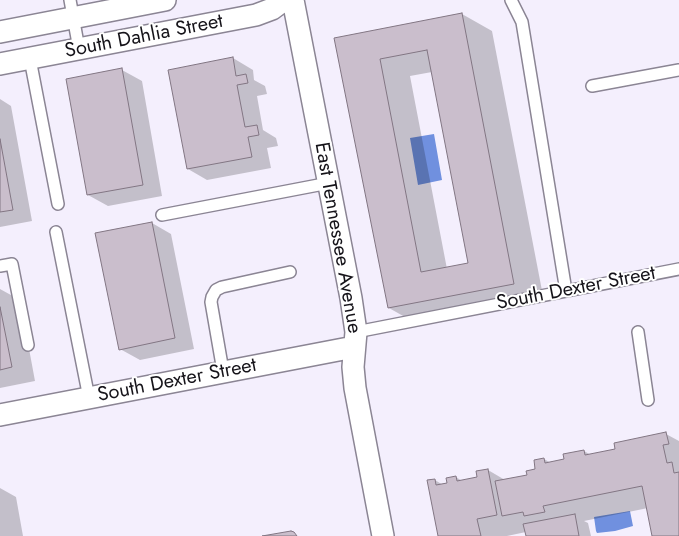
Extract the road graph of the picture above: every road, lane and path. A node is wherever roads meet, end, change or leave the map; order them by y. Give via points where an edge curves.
1 (165, 0) edge
2 (284, 0) edge
3 (293, 0) edge
4 (511, 0) edge
5 (72, 9) edge
6 (0, 32) edge
7 (79, 49) junction
8 (30, 59) junction
9 (0, 64) edge
10 (679, 70) edge
11 (592, 86) dead end
12 (328, 183) junction
13 (58, 204) dead end
14 (162, 215) dead end
15 (56, 232) dead end
16 (0, 266) edge
17 (679, 269) edge
18 (290, 272) dead end
19 (566, 291) junction
20 (638, 332) dead end
21 (355, 340) junction
22 (28, 345) dead end
23 (224, 372) junction
24 (89, 398) junction
25 (648, 400) dead end
26 (0, 415) edge
27 (382, 536) edge

1 - 5 street, South Dahlia Street
2 - 7 street, South Dahlia Street via 256,15
3 - 12 street, East Tennessee Avenue
4 - 19 lane via 522,22
5 - 6 street, South Dahlia Street
5 - 7 lane
7 - 8 street, South Dahlia Street
8 - 9 street, South Dahlia Street
8 - 13 lane
10 - 11 lane
12 - 14 lane
12 - 21 street, East Tennessee Avenue via 347,274
15 - 24 lane
16 - 22 lane via 12,264
17 - 19 lane, South Dexter Street
18 - 23 lane via 216,290 211,302
19 - 21 lane, South Dexter Street
20 - 25 lane
21 - 23 street, South Dexter Street
21 - 27 street, East Tennessee Avenue via 354,388
23 - 24 street, South Dexter Street
24 - 26 street, South Dexter Street

